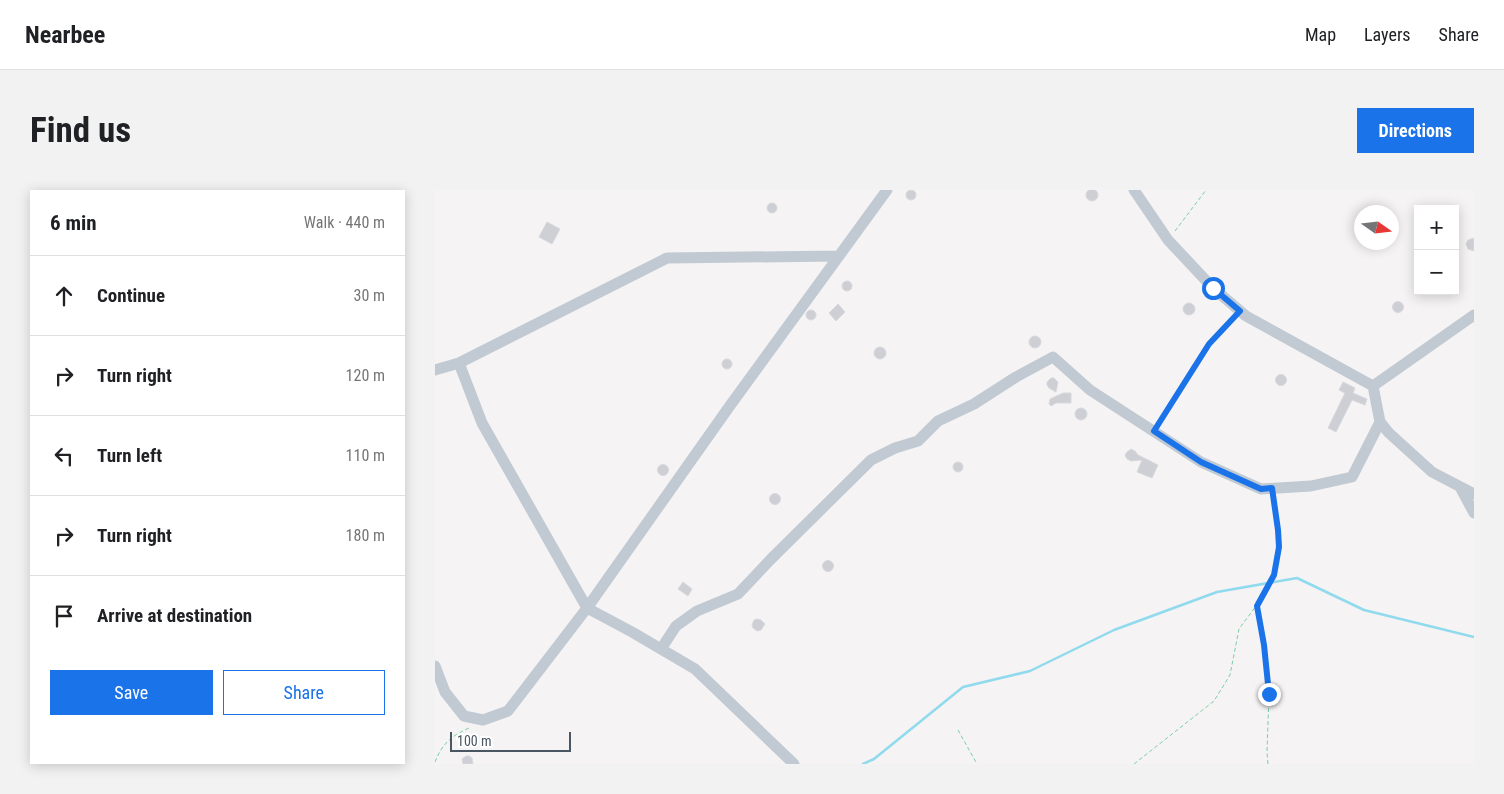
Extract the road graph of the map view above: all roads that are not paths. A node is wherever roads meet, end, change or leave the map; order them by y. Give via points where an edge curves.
1 (887, 190) edge
2 (1134, 190) edge
3 (838, 256) junction
4 (1474, 314) edge
5 (459, 363) junction
6 (435, 370) edge
7 (1373, 386) junction
8 (1380, 422) junction
9 (1460, 487) junction
10 (1474, 494) edge
11 (1474, 513) edge
12 (587, 608) junction
13 (661, 649) junction
14 (435, 666) edge
15 (794, 764) edge

1 - 3 street
2 - 7 street via 1168,240 1213,288 1246,316
3 - 5 street via 667,258
3 - 12 street
4 - 7 street
5 - 6 street
5 - 12 street via 482,423
7 - 8 street
8 - 9 street via 1433,472
8 - 13 street via 1352,478 1311,486 1261,489 1201,462 1090,390 1053,357 975,404 938,421 918,441 871,460 738,594 697,611 676,626
9 - 10 street
9 - 11 street
12 - 13 street
12 - 14 street via 508,711 483,720 464,716 445,692
13 - 15 street via 695,669

